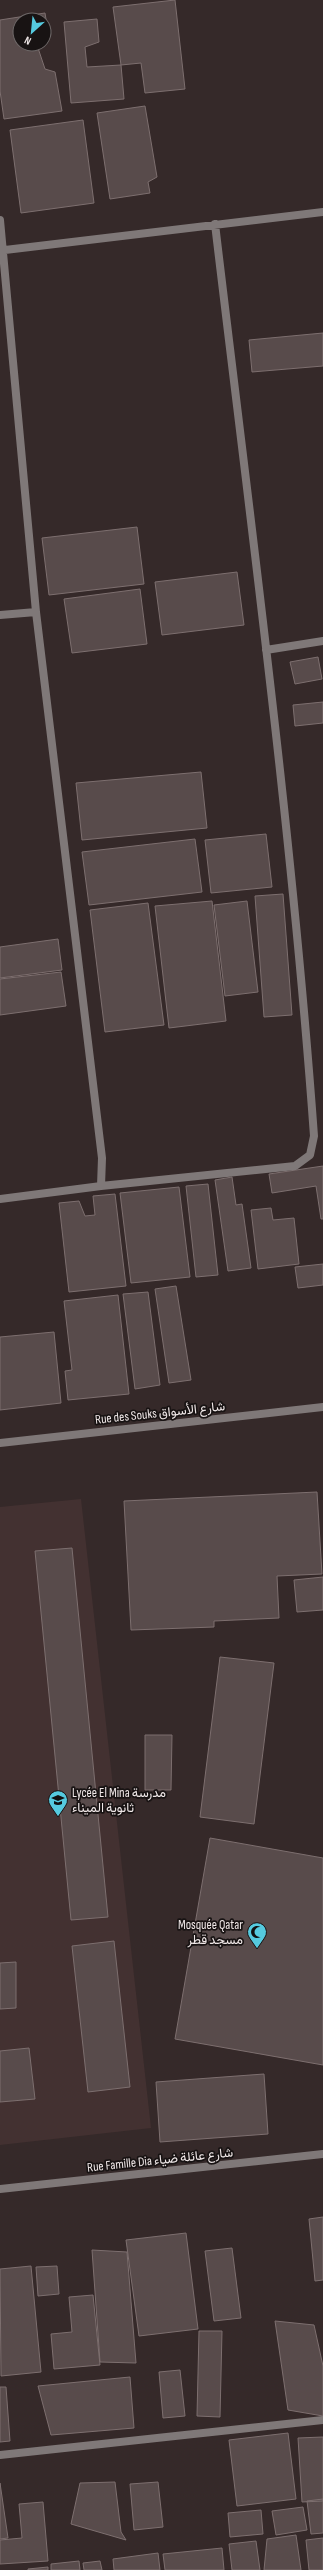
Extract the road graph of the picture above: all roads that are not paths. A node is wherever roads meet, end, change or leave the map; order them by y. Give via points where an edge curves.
1 (323, 212) edge
2 (0, 220) edge
3 (215, 224) junction
4 (4, 250) junction
5 (36, 612) junction
6 (0, 615) edge
7 (323, 641) edge
8 (266, 650) junction
9 (101, 1186) junction
10 (0, 1198) edge
11 (323, 1407) edge
12 (0, 1443) edge
13 (323, 2154) edge
14 (0, 2189) edge
15 (323, 2420) edge
16 (0, 2455) edge

1 - 3 street
2 - 4 street
3 - 4 street
3 - 8 street
4 - 5 street
5 - 6 street
5 - 9 street via 102,1158
7 - 8 street
8 - 9 street via 304,1003 314,1136 310,1155 295,1166
9 - 10 street
11 - 12 street, Rue des Souks شارع الأسواق
13 - 14 street, Rue Famille Dia شارع عائلة ضياء
15 - 16 street

